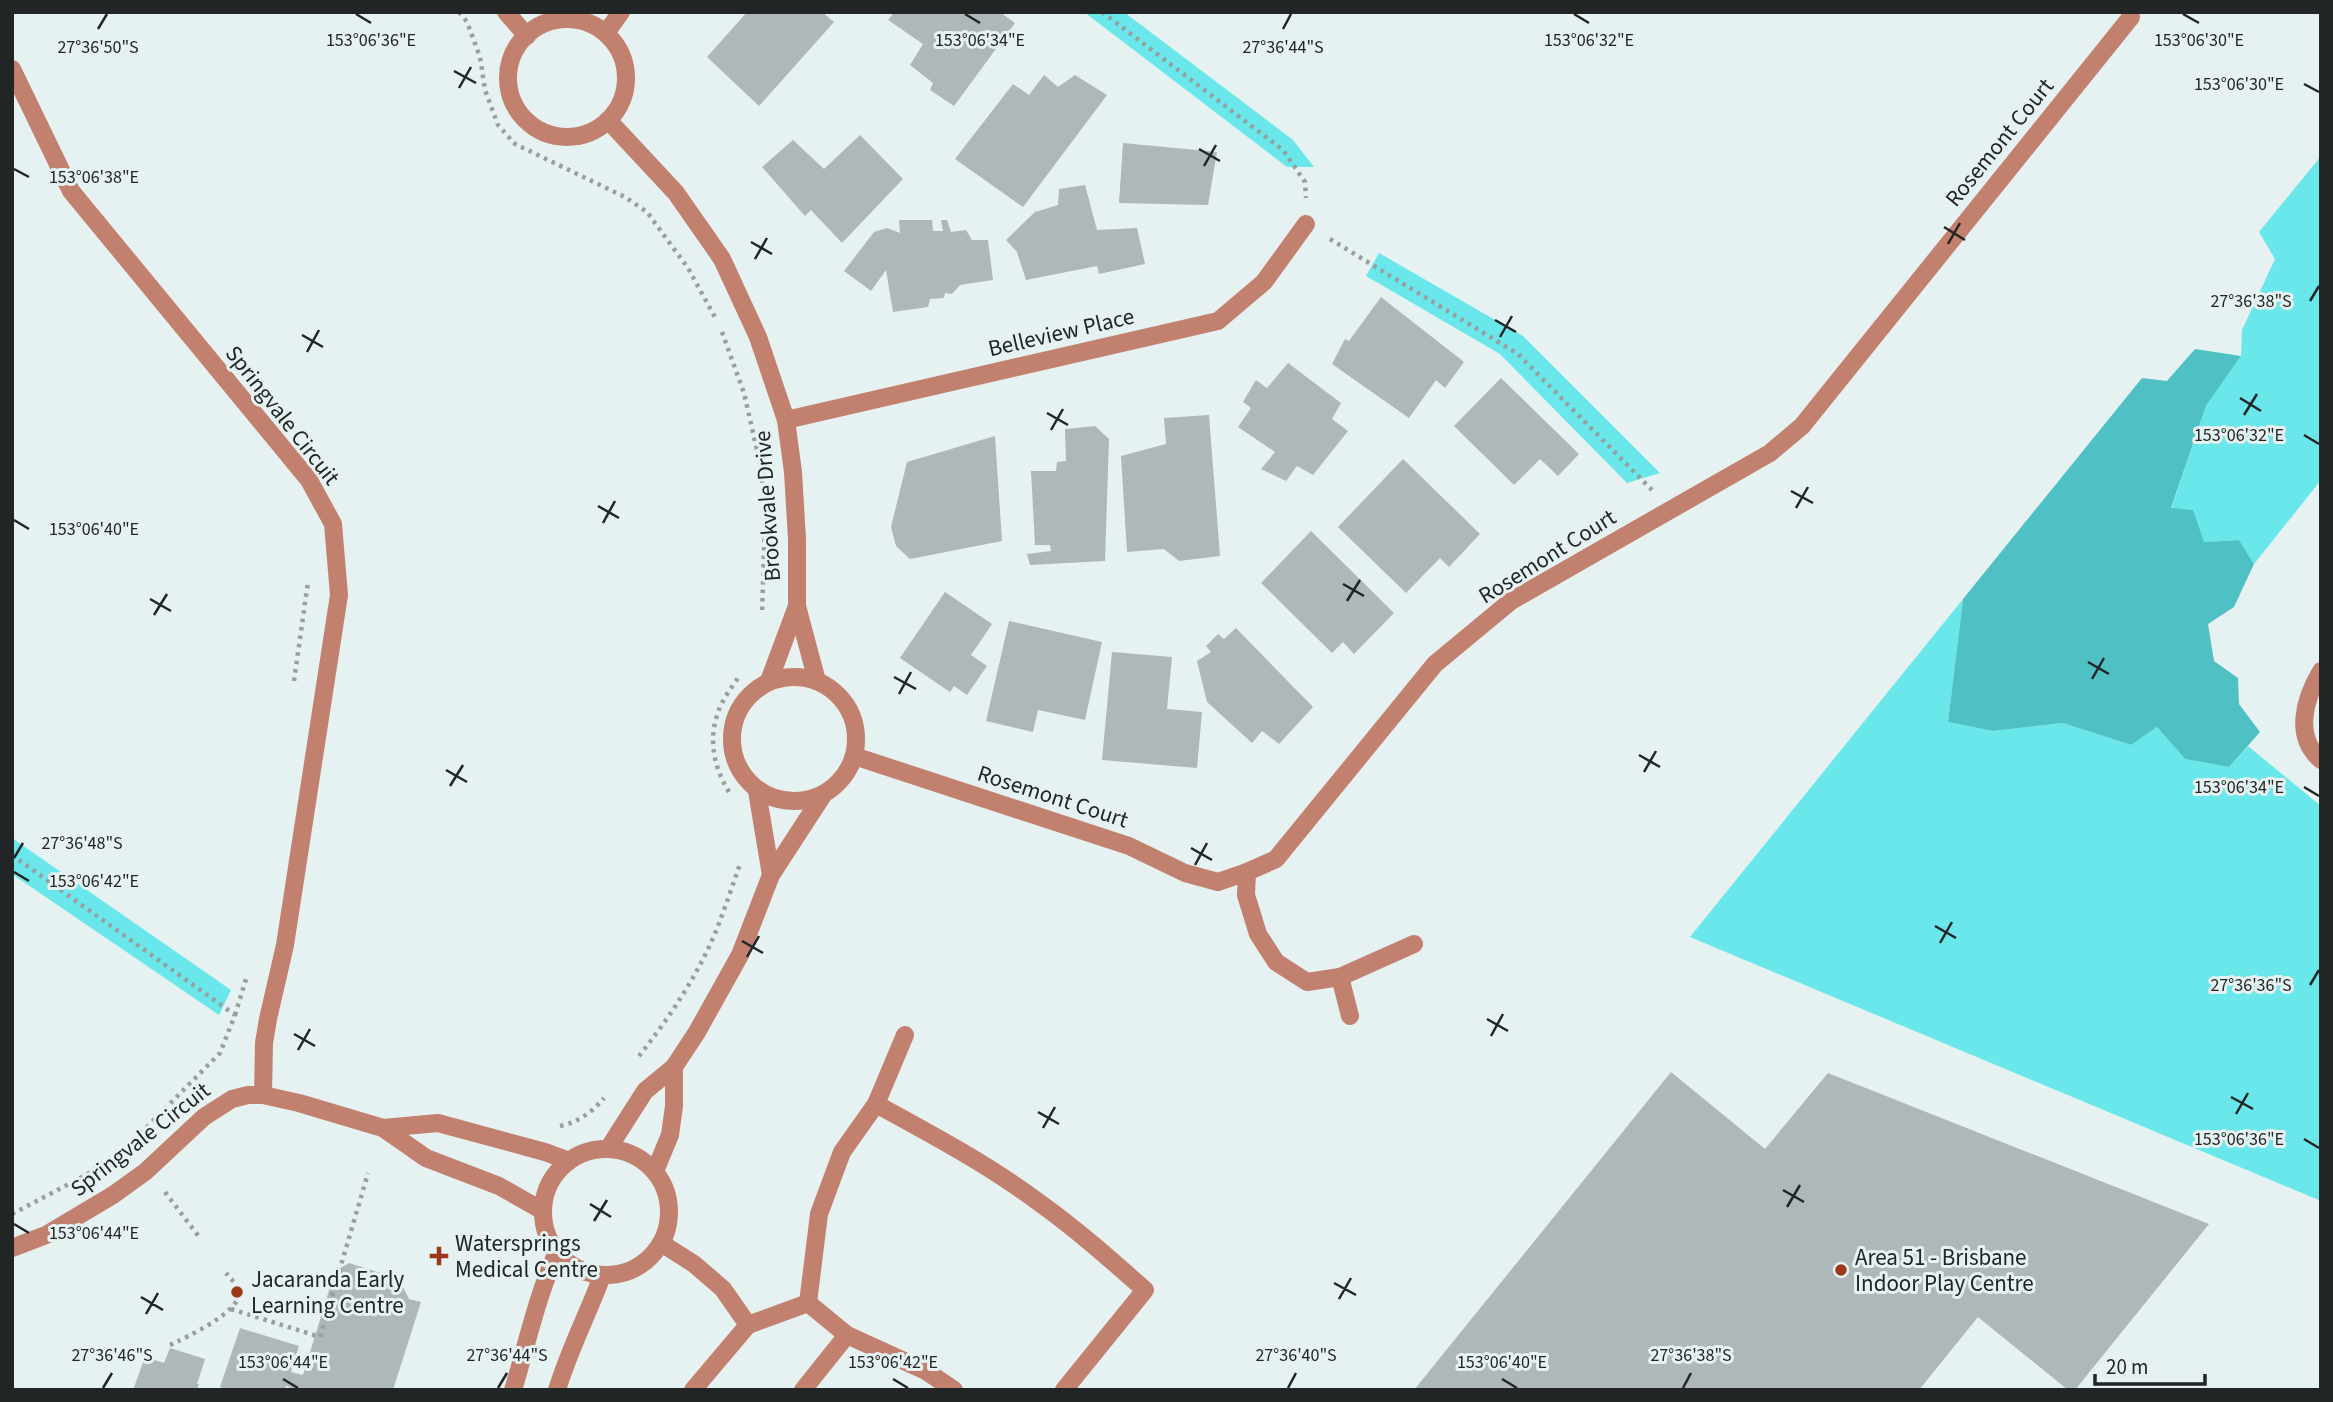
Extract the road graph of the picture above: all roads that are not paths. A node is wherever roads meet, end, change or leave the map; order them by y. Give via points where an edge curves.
1 (506, 12) edge
2 (621, 12) edge
3 (2133, 15) edge
4 (606, 33) junction
5 (527, 36) junction
6 (12, 69) edge
7 (608, 120) junction
8 (1306, 225) road end
9 (786, 420) junction
10 (797, 607) junction
11 (2321, 671) edge
12 (769, 681) junction
13 (817, 681) junction
14 (854, 757) junction
15 (2321, 760) edge
16 (757, 791) junction
17 (823, 795) junction
18 (1247, 872) junction
19 (771, 875) junction
20 (1414, 944) dead end
21 (1340, 977) junction
22 (1350, 1016) dead end
23 (905, 1035) dead end
24 (674, 1067) junction
25 (263, 1095) junction
26 (876, 1104) junction
27 (383, 1128) junction
28 (608, 1149) junction
29 (569, 1161) junction
30 (655, 1171) junction
31 (543, 1211) junction
32 (661, 1243) junction
33 (12, 1248) edge
34 (557, 1252) junction
35 (602, 1276) junction
36 (808, 1303) junction
37 (748, 1325) junction
38 (847, 1335) junction
39 (513, 1390) edge
40 (557, 1390) edge
41 (693, 1390) edge
42 (803, 1390) edge
43 (954, 1390) edge
44 (1064, 1390) edge

1 - 5 street
2 - 4 street
3 - 18 street, Rosemont Court via 1802,426 1770,453 1511,601 1435,664 1276,859
4 - 5 street via 583,22 557,20
4 - 7 street via 625,66 626,86 620,105
5 - 7 street via 509,67 514,104 525,119 557,136 593,131
6 - 25 street, Springvale Circuit via 71,191 309,480 333,524 339,595 285,946 264,1043
7 - 9 street, Brookvale Drive via 676,192 722,259 758,337
8 - 9 street, Belleview Place via 1264,282 1218,321
9 - 10 street, Brookvale Drive via 796,526
10 - 12 street, Brookvale Drive
10 - 13 street, Brookvale Drive
11 - 15 street via 2310,690 2303,727
12 - 13 street via 790,676
12 - 16 street via 747,697 730,734 741,775
13 - 14 street via 848,707 856,728
14 - 17 street via 845,776
14 - 18 street, Rosemont Court via 1129,846 1185,873 1218,881
16 - 17 street via 792,803
16 - 19 street
17 - 19 street
18 - 21 street via 1246,895 1258,934 1276,962 1307,982
19 - 24 street via 740,954
20 - 21 street
21 - 22 street
23 - 26 street
24 - 28 street via 645,1091
24 - 30 street via 670,1135
25 - 27 street, Springvale Circuit
25 - 33 street, Springvale Circuit via 219,1105 113,1195 46,1235
26 - 36 street via 842,1152 819,1214
26 - 44 street via 1036,1199 1145,1290
27 - 29 street, Springvale Circuit via 438,1123
27 - 31 street, Springvale Circuit via 426,1158 499,1186
28 - 29 street
28 - 30 street via 642,1159
29 - 31 street via 546,1192
30 - 32 street via 669,1206
31 - 34 street via 549,1240
32 - 35 street via 636,1268
32 - 37 street via 723,1289
34 - 35 street via 569,1265
34 - 39 street via 542,1286
35 - 40 street
36 - 37 street
36 - 38 street
37 - 41 street
38 - 42 street
38 - 43 street via 926,1371

